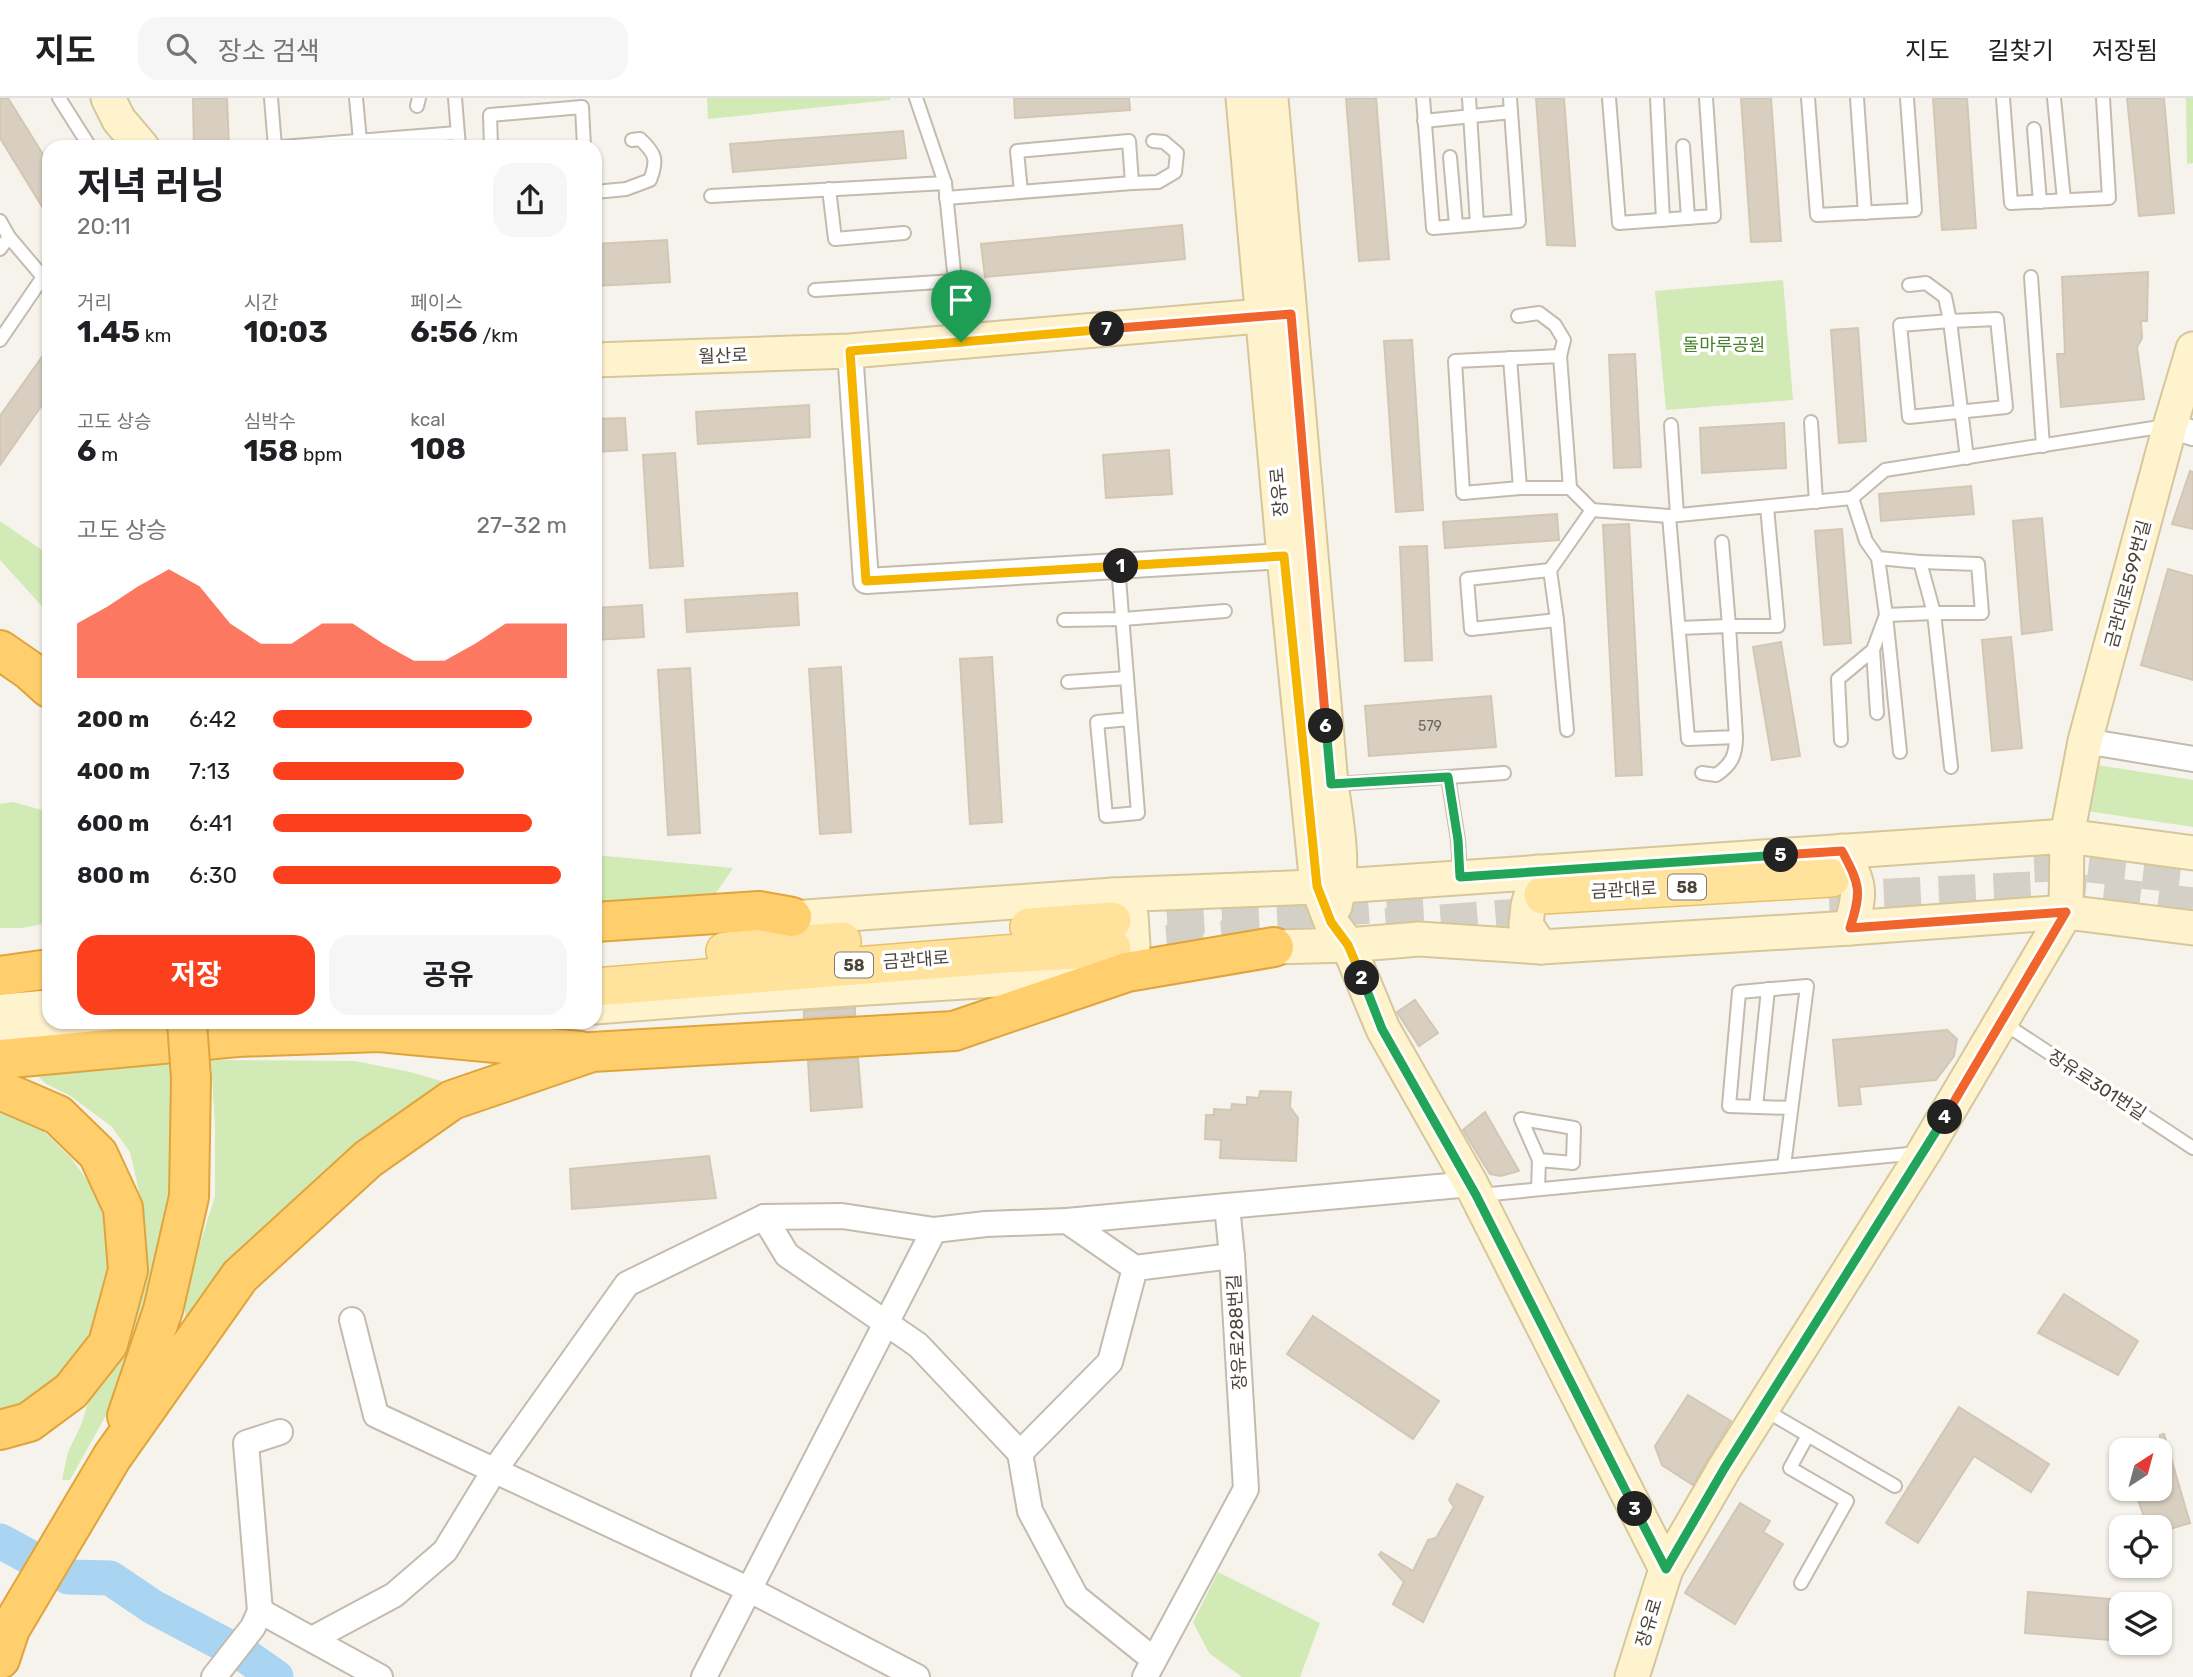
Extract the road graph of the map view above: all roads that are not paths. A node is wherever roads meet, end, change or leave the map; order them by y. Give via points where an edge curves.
1 (59, 98) edge
2 (108, 98) edge
3 (271, 98) edge
4 (356, 98) edge
5 (455, 98) edge
6 (916, 98) edge
7 (1243, 98) edge
8 (1271, 98) edge
9 (1423, 98) edge
10 (1469, 98) edge
11 (1510, 98) edge
12 (1609, 98) edge
13 (1657, 98) edge
14 (1706, 98) edge
15 (1808, 98) edge
16 (1857, 98) edge
17 (1907, 98) edge
18 (2003, 98) edge
19 (2054, 98) edge
20 (2103, 98) edge
21 (1511, 113) junction
22 (1470, 116) junction
23 (1424, 121) junction
24 (2034, 129) dead end
25 (457, 133) junction
26 (86, 140) edge
27 (136, 140) edge
28 (274, 140) edge
29 (360, 140) edge
30 (372, 140) edge
31 (458, 140) edge
32 (491, 140) edge
33 (584, 140) edge
34 (632, 140) dead end
35 (1153, 141) dead end
36 (1683, 146) dead end
37 (1450, 157) dead end
38 (945, 183) junction
39 (1132, 183) junction
40 (829, 189) junction
41 (602, 191) edge
42 (1021, 192) junction
43 (711, 196) dead end
44 (946, 198) junction
45 (2064, 200) junction
46 (2040, 202) junction
47 (1865, 213) junction
48 (1688, 218) junction
49 (1663, 220) junction
50 (0, 221) edge
51 (1477, 223) junction
52 (1457, 226) junction
53 (904, 233) dead end
54 (9, 237) junction
55 (0, 249) edge
56 (42, 276) edge
57 (2031, 277) dead end
58 (42, 278) edge
59 (954, 281) junction
60 (1909, 285) dead end
61 (815, 290) dead end
62 (1277, 315) junction
63 (1518, 316) dead end
64 (1950, 321) junction
65 (0, 340) edge
66 (961, 342) junction
67 (2193, 349) edge
68 (850, 351) junction
69 (1560, 356) junction
70 (1510, 358) junction
71 (602, 360) edge
72 (1961, 412) junction
73 (1811, 422) dead end
74 (1671, 425) dead end
75 (2181, 430) edge
76 (2043, 446) junction
77 (1967, 458) junction
78 (1520, 488) junction
79 (1570, 488) junction
80 (1852, 498) junction
81 (1816, 502) junction
82 (1767, 507) junction
83 (1592, 510) junction
84 (1673, 515) junction
85 (1722, 542) dead end
86 (1284, 556) junction
87 (1878, 558) junction
88 (1920, 562) junction
89 (1118, 566) junction
90 (1549, 570) junction
91 (1225, 611) dead end
92 (1934, 612) junction
93 (1886, 615) junction
94 (1123, 619) junction
95 (1064, 620) dead end
96 (1558, 620) junction
97 (1729, 626) junction
98 (1679, 628) junction
99 (0, 650) edge
100 (1873, 650) junction
101 (1127, 678) junction
102 (42, 682) edge
103 (1068, 682) dead end
104 (1877, 713) dead end
105 (1130, 719) junction
106 (1567, 730) dead end
107 (1736, 737) junction
108 (1841, 740) dead end
109 (2085, 741) junction
110 (1900, 752) dead end
111 (2193, 759) edge
112 (1951, 767) dead end
113 (1504, 773) dead end
114 (1702, 773) dead end
115 (1448, 777) junction
116 (1331, 784) junction
117 (2067, 836) junction
118 (2193, 853) edge
119 (1460, 877) junction
120 (1328, 886) junction
121 (1838, 889) junction
122 (1541, 907) junction
123 (2066, 912) junction
124 (792, 917) junction
125 (602, 922) edge
126 (2193, 928) edge
127 (1340, 933) junction
128 (1116, 934) junction
129 (602, 938) edge
130 (1274, 947) joint
131 (602, 961) edge
132 (42, 970) edge
133 (0, 976) edge
134 (602, 986) edge
135 (1768, 989) junction
136 (602, 1006) edge
137 (42, 1008) edge
138 (0, 1011) edge
139 (2001, 1022) junction
140 (69, 1029) edge
141 (188, 1029) edge
142 (0, 1035) edge
143 (592, 1052) junction
144 (0, 1059) edge
145 (0, 1090) edge
146 (1756, 1107) junction
147 (1791, 1108) junction
148 (2193, 1148) edge
149 (1924, 1152) junction
150 (1539, 1160) junction
151 (1784, 1166) junction
152 (1538, 1189) junction
153 (1474, 1190) junction
154 (1227, 1206) junction
155 (764, 1217) junction
156 (1067, 1221) junction
157 (934, 1230) junction
158 (1232, 1256) junction
159 (1135, 1268) junction
160 (352, 1320) dead end
161 (886, 1322) junction
162 (1763, 1409) junction
163 (0, 1430) edge
164 (280, 1432) dead end
165 (1808, 1435) junction
166 (1020, 1453) junction
167 (112, 1457) junction
168 (495, 1471) junction
169 (1895, 1486) dead end
170 (1666, 1569) junction
171 (1801, 1583) dead end
172 (748, 1590) junction
173 (256, 1619) junction
174 (312, 1639) junction
175 (5, 1644) edge
176 (1149, 1668) edge
177 (214, 1677) edge
178 (380, 1677) edge
179 (704, 1677) edge
180 (917, 1677) edge
181 (1632, 1677) edge

1 - 26 lane
2 - 27 main road
3 - 28 lane
4 - 29 lane
5 - 25 lane
6 - 38 lane
7 - 62 main road, 장유로
8 - 62 main road, 장유로
9 - 23 lane
10 - 22 lane
11 - 21 lane
12 - 49 lane via 1619,223
13 - 49 lane
14 - 48 lane via 1714,216
15 - 47 lane via 1817,215
16 - 47 lane
17 - 47 lane via 1915,210
18 - 46 lane via 2011,203
19 - 45 lane
20 - 45 lane via 2109,198
21 - 22 lane
21 - 51 lane via 1519,221
22 - 23 lane
22 - 51 lane
23 - 52 lane via 1433,228
24 - 46 lane
25 - 30 lane
25 - 31 lane
32 - 33 lane via 490,115 582,107
34 - 41 lane via 640,139 652,151 656,166 650,180
35 - 39 lane via 1164,142 1177,153 1175,172 1158,182
36 - 48 lane
37 - 52 lane
38 - 40 lane
38 - 44 lane
39 - 42 lane
39 - 42 lane via 1129,141 1017,151
40 - 43 lane
40 - 53 lane via 835,239
42 - 44 lane
44 - 59 lane
45 - 46 lane
48 - 49 lane
50 - 54 lane
51 - 52 lane
54 - 55 lane
54 - 56 lane
57 - 76 lane
58 - 65 lane
59 - 61 lane
59 - 66 lane
60 - 64 lane via 1926,283 1945,297
62 - 66 main road, 월산로
62 - 86 main road, 장유로
62 - 116 main road, 장유로
63 - 69 lane via 1539,313 1555,325 1564,340
64 - 72 lane
64 - 72 lane via 1997,319 2006,407
64 - 72 lane via 1900,325 1909,417
66 - 68 main road, 월산로
67 - 75 main road, 금관대로599번길
68 - 71 main road, 월산로
68 - 89 street via 866,581
69 - 70 lane
69 - 79 lane
70 - 78 lane
70 - 78 lane via 1455,361 1463,492
72 - 77 lane
73 - 81 lane
74 - 84 lane
75 - 76 lane
75 - 109 main road, 금관대로599번길
76 - 77 lane
77 - 80 lane via 1885,470
78 - 79 lane
79 - 83 lane
80 - 81 lane
80 - 87 lane via 1866,541
81 - 82 lane
82 - 84 lane
82 - 97 lane via 1778,626
83 - 84 lane
83 - 90 lane
84 - 98 lane
85 - 97 lane
86 - 89 street
86 - 120 main road, 장유로
87 - 88 lane
87 - 93 lane
88 - 92 lane
88 - 92 lane via 1978,564 1982,613
89 - 94 lane
90 - 96 lane
90 - 96 lane via 1467,579 1471,629
91 - 94 lane
92 - 93 lane
92 - 112 lane
93 - 100 lane
93 - 110 lane
94 - 95 lane
94 - 101 lane
96 - 106 lane
97 - 98 lane
97 - 107 lane
98 - 107 lane via 1688,739
99 - 102 highway
100 - 104 lane
100 - 108 lane via 1838,679
101 - 103 lane
101 - 105 lane
105 - 105 lane via 1138,813 1106,816 1097,722
107 - 114 lane via 1736,753 1728,766 1716,775
109 - 111 street
109 - 117 main road, 금관대로599번길
113 - 115 lane
115 - 116 lane
115 - 119 lane
116 - 120 main road, 장유로 via 1340,846
117 - 118 main road
117 - 121 main road
117 - 123 main road, 금관대로599번길
119 - 120 main road
119 - 122 main road
120 - 127 main road
120 - 128 main road
121 - 122 main road, 금관대로 / 58
121 - 122 main road
121 - 123 main road
122 - 127 main road via 1419,939
123 - 126 main road
123 - 139 main road, 장유로
124 - 125 highway via 759,911
124 - 128 main road
124 - 129 main road
127 - 130 main road
127 - 153 main road via 1382,1029
128 - 130 highway
128 - 131 main road, 금관대로 / 58 via 785,945
128 - 134 main road, 금관대로 / 58 via 978,956
128 - 136 main road
128 - 143 highway via 954,1031
132 - 133 highway
135 - 146 lane
135 - 146 lane via 1739,992 1729,1106
135 - 147 lane via 1807,986
137 - 138 main road
139 - 148 lane, 장유로301번길
139 - 149 main road, 장유로
140 - 142 main road
141 - 167 highway, bridge via 189,1197 163,1310
143 - 144 highway via 379,1032 237,1037
143 - 167 highway via 452,1100 368,1159 240,1276
145 - 163 highway via 58,1115 97,1154 123,1208 128,1270 108,1343 71,1391 29,1422
146 - 147 lane
147 - 151 lane
149 - 151 lane
149 - 162 main road, 장유로
150 - 150 lane via 1521,1119 1574,1128 1573,1163
150 - 152 lane
151 - 152 lane
152 - 153 lane
153 - 154 street
153 - 170 main road
154 - 156 street
154 - 158 street, 장유로288번길
155 - 157 street via 842,1216
155 - 161 street via 787,1255
155 - 168 street via 626,1284
156 - 157 street
156 - 159 street
157 - 161 street
158 - 159 street
158 - 176 street, 장유로288번길 via 1246,1489
159 - 166 street via 1110,1362
160 - 168 street via 376,1415
161 - 166 street via 918,1345
161 - 172 street
162 - 165 lane
162 - 170 main road, 장유로
164 - 173 street via 246,1443
165 - 169 lane
165 - 171 lane via 1790,1468 1847,1501
166 - 176 street via 1030,1511 1076,1597
167 - 175 highway
168 - 172 street
168 - 174 street via 445,1551 394,1595
170 - 181 main road, 장유로
172 - 179 street
172 - 180 street
173 - 174 street
173 - 177 street
174 - 178 street

